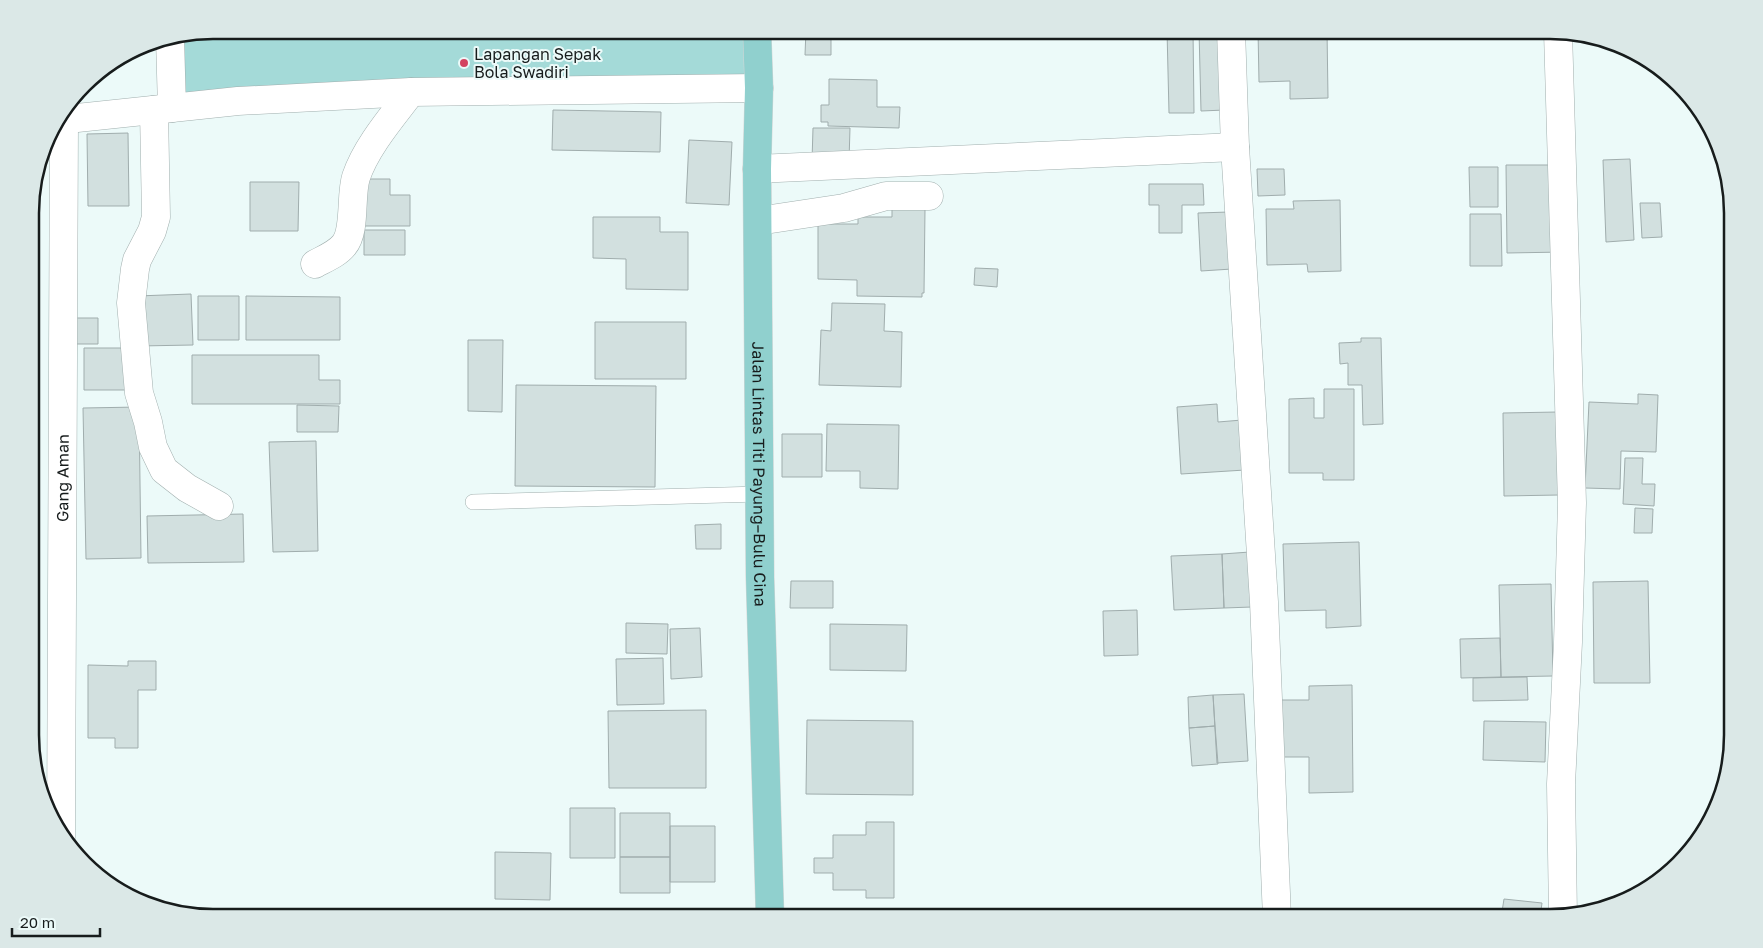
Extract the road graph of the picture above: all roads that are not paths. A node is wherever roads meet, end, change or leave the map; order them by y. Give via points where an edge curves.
1 (757, 39) edge
2 (1231, 39) edge
3 (1558, 39) edge
4 (169, 45) edge
5 (759, 88) junction
6 (411, 92) junction
7 (163, 109) junction
8 (65, 121) edge
9 (58, 134) edge
10 (1235, 147) junction
11 (757, 169) junction
12 (929, 196) dead end
13 (758, 221) junction
14 (315, 264) dead end
15 (760, 494) junction
16 (473, 502) dead end
17 (219, 506) dead end
18 (61, 819) edge
19 (770, 909) edge
20 (1277, 909) edge
21 (1563, 909) edge

1 - 5 main road, Jalan Lintas Titi Payung–Bulu Cina
2 - 10 street
3 - 21 street via 1572,503 1561,784
4 - 7 street
5 - 6 street
5 - 11 main road, Jalan Lintas Titi Payung–Bulu Cina
6 - 7 street via 238,101
6 - 14 street via 381,131 356,177 346,243
7 - 8 street
7 - 17 street via 156,216 137,260 131,304 139,393 153,448 164,470
9 - 18 street, Gang Aman
10 - 11 street
10 - 20 street via 1264,602
11 - 13 main road, Jalan Lintas Titi Payung–Bulu Cina
12 - 13 street via 886,196 844,208
13 - 15 main road, Jalan Lintas Titi Payung–Bulu Cina
15 - 16 lane
15 - 19 main road, Jalan Lintas Titi Payung–Bulu Cina

